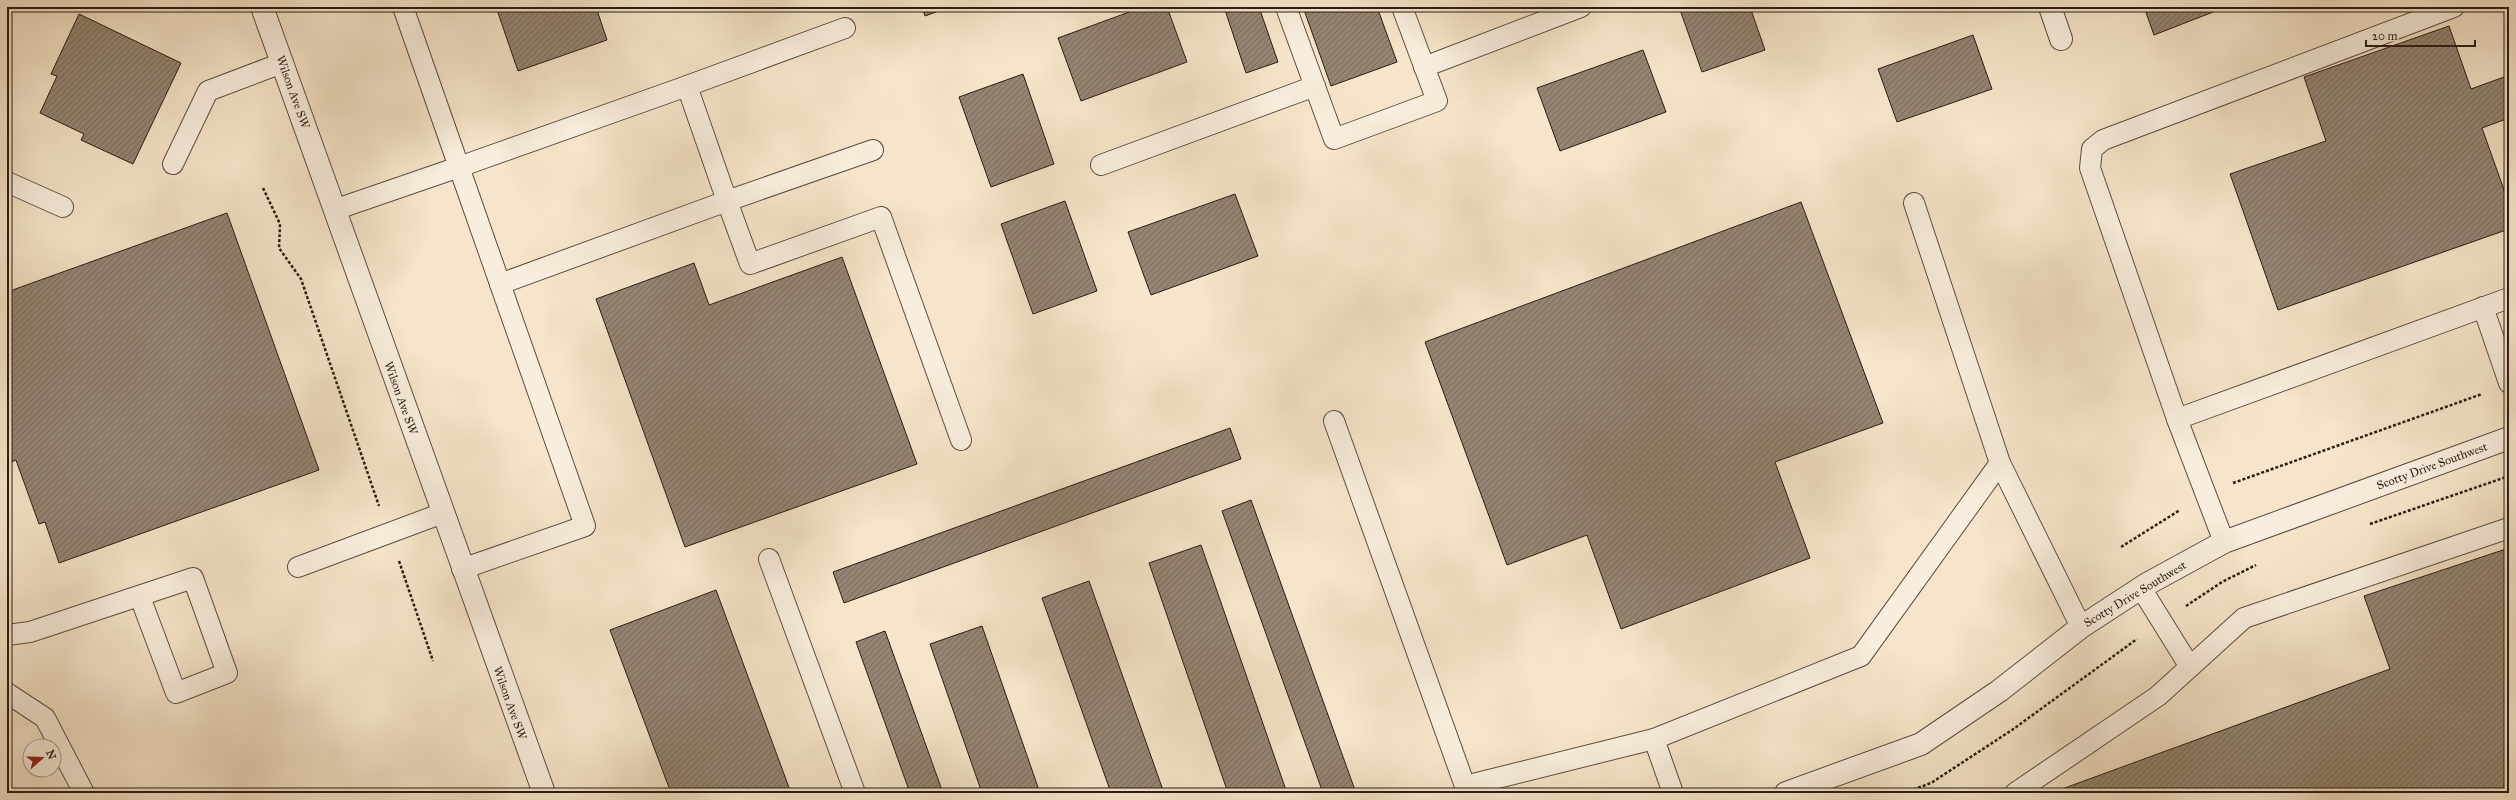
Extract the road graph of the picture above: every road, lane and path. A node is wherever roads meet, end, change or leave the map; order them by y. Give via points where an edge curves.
1 (262, 7) edge
2 (403, 7) edge
3 (1286, 7) edge
4 (1402, 7) edge
5 (1581, 7) edge
6 (2050, 7) edge
7 (2454, 7) edge
8 (845, 28) dead end
9 (2061, 39) dead end
10 (282, 63) junction
11 (1424, 67) junction
12 (687, 86) junction
13 (1315, 86) junction
14 (873, 150) dead end
15 (173, 164) dead end
16 (1101, 165) dead end
17 (459, 168) junction
18 (7, 182) edge
19 (263, 188) dead end
20 (727, 201) junction
21 (1914, 203) dead end
22 (63, 207) dead end
23 (334, 210) junction
24 (500, 284) junction
25 (2509, 298) edge
26 (2483, 307) junction
27 (2509, 383) edge
28 (2487, 393) dead end
29 (2177, 419) junction
30 (1334, 421) dead end
31 (2509, 438) edge
32 (961, 440) dead end
33 (2000, 463) junction
34 (2207, 496) junction
35 (443, 513) junction
36 (2509, 528) edge
37 (389, 533) junction
38 (2224, 542) junction
39 (2121, 547) dead end
40 (769, 559) dead end
41 (298, 567) dead end
42 (462, 569) junction
43 (2141, 588) junction
44 (140, 597) junction
45 (2081, 626) junction
46 (7, 635) edge
47 (433, 661) dead end
48 (2190, 667) junction
49 (7, 693) edge
50 (1654, 739) junction
51 (542, 790) edge
52 (84, 793) edge
53 (854, 793) edge
54 (1673, 793) edge
55 (1786, 793) edge
56 (2015, 793) edge

1 - 10 street, Wilson Ave SW
2 - 17 lane
3 - 13 lane
4 - 11 lane
5 - 11 lane
6 - 9 street
7 - 29 lane via 2103,140 2092,149 2090,168
8 - 12 lane
10 - 15 lane via 208,91
10 - 23 street, Wilson Ave SW
11 - 13 lane via 1437,101 1334,139
12 - 17 lane
12 - 20 lane
13 - 16 lane
14 - 20 lane
17 - 23 lane
17 - 24 lane
18 - 22 lane
19 - 37 path via 280,224 279,248 301,279
20 - 24 lane
20 - 32 lane via 750,264 881,218
21 - 33 lane
23 - 35 street, Wilson Ave SW
24 - 42 lane via 585,526
25 - 26 lane
26 - 27 lane
26 - 29 lane
28 - 34 path via 2236,481
29 - 34 lane
30 - 50 lane via 1465,786
31 - 38 street, Scotty Drive Southwest
33 - 45 lane
33 - 50 lane via 1861,656
34 - 38 lane
34 - 39 path via 2167,517
35 - 37 lane
35 - 42 street, Wilson Ave SW
36 - 48 lane via 2244,618
37 - 41 lane
37 - 47 path
38 - 43 street, Scotty Drive Southwest
40 - 53 lane
42 - 51 street, Wilson Ave SW
43 - 45 street, Scotty Drive Southwest
43 - 48 lane
44 - 44 lane via 192,578 227,673 176,693
44 - 46 lane via 30,632
45 - 55 street, Scotty Drive Southwest via 1999,691 1921,744
48 - 56 lane via 2158,696
49 - 52 lane via 45,718
50 - 54 lane

